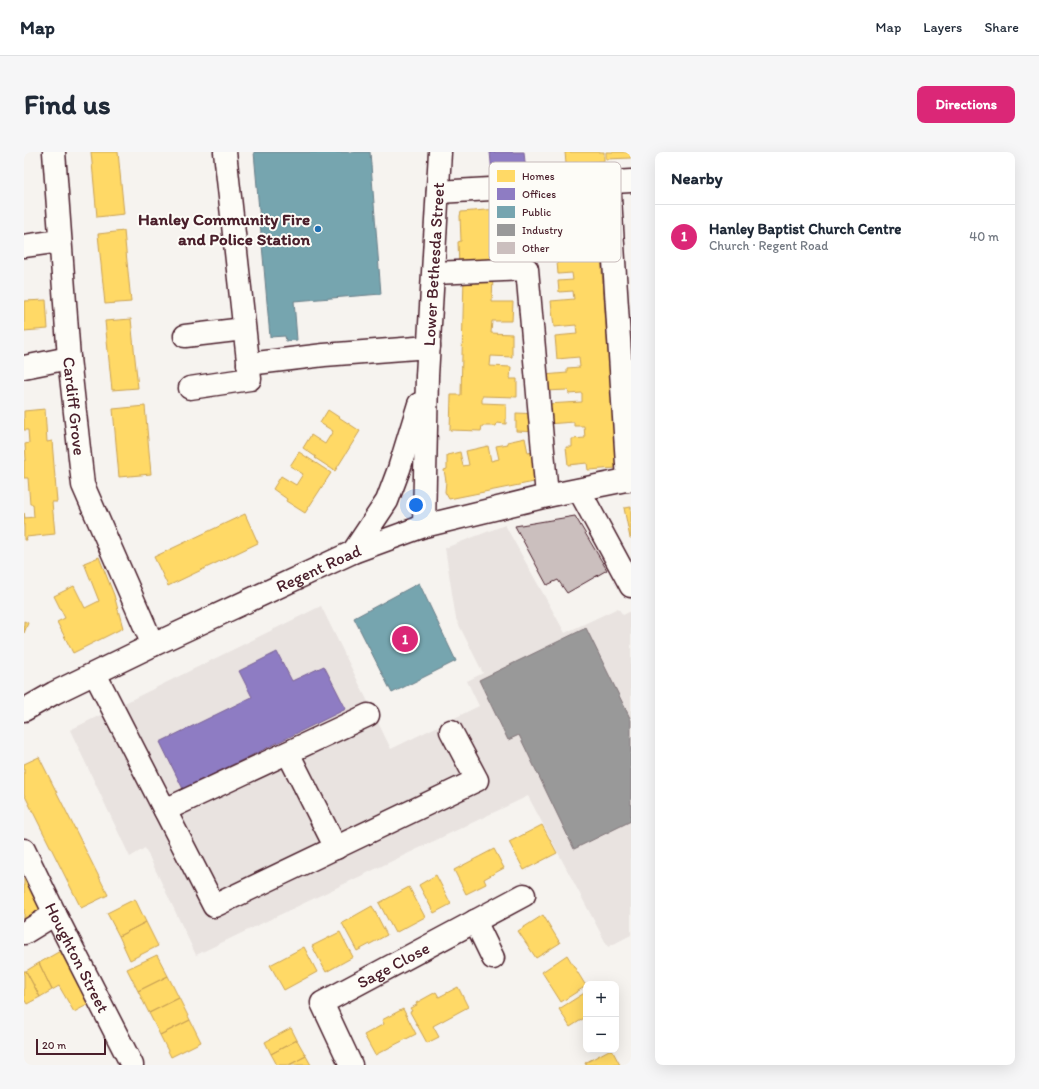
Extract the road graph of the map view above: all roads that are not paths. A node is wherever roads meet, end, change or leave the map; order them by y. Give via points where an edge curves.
1 (54, 152) edge
2 (225, 152) edge
3 (440, 152) edge
4 (621, 181) edge
5 (631, 181) edge
6 (489, 189) edge
7 (438, 192) junction
8 (60, 241) junction
9 (24, 246) edge
10 (614, 262) edge
11 (434, 273) junction
12 (244, 329) junction
13 (185, 336) dead end
14 (429, 347) junction
15 (69, 358) junction
16 (248, 364) junction
17 (24, 367) edge
18 (427, 376) junction
19 (190, 388) dead end
20 (629, 480) edge
21 (579, 490) junction
22 (547, 496) junction
23 (424, 526) junction
24 (352, 552) junction
25 (631, 586) edge
26 (153, 646) junction
27 (95, 674) junction
28 (24, 710) edge
29 (368, 715) dead end
30 (452, 731) dead end
31 (288, 752) junction
32 (165, 810) junction
33 (336, 848) junction
34 (24, 850) edge
35 (524, 894) dead end
36 (55, 914) junction
37 (475, 921) junction
38 (24, 932) edge
39 (493, 958) dead end
40 (132, 1065) edge
41 (351, 1065) edge

1 - 8 street, Cardiff Grove
2 - 12 street
3 - 7 street, Lower Bethesda Street
4 - 5 street
6 - 7 street
7 - 11 street, Lower Bethesda Street
8 - 9 street
8 - 15 street, Cardiff Grove
10 - 20 street
11 - 14 street, Lower Bethesda Street
11 - 22 street via 527,269
12 - 13 street
12 - 16 street
14 - 16 street
14 - 18 street, Lower Bethesda Street
15 - 17 street
15 - 26 street, Cardiff Grove via 83,485
16 - 19 street via 250,379
18 - 23 street, Lower Bethesda Street
18 - 24 street, Lower Bethesda Street via 387,501
20 - 21 street, Regent Road
21 - 22 street, Regent Road
21 - 25 street
22 - 23 street, Regent Road
23 - 24 street, Regent Road
24 - 26 street, Regent Road
26 - 27 street, Regent Road
27 - 28 street, Regent Road
27 - 32 street
29 - 31 street
30 - 33 street via 477,780
31 - 32 street
31 - 33 street
32 - 33 street via 214,906
34 - 36 street, Houghton Street
35 - 37 street, Sage Close
36 - 38 street
36 - 40 street, Houghton Street
37 - 39 street
37 - 41 street, Sage Close via 322,1002

